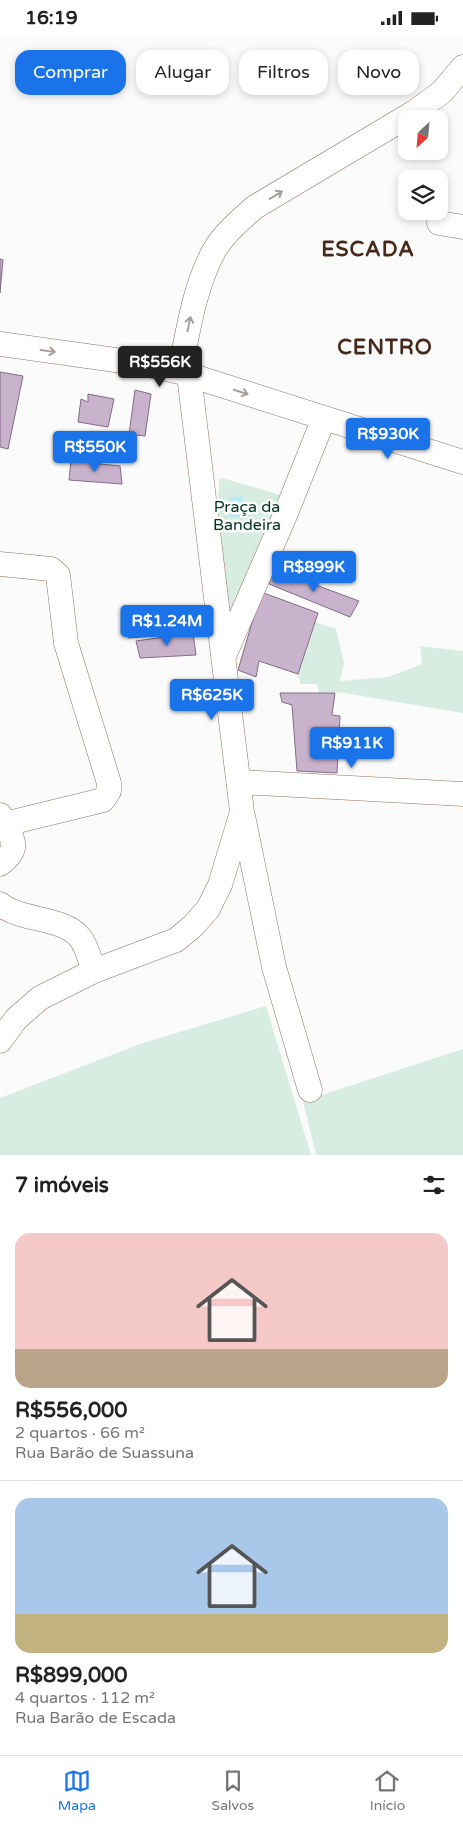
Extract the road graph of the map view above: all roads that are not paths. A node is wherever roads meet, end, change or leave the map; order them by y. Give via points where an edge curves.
1 (463, 67) edge
2 (439, 223) dead end
3 (463, 227) edge
4 (0, 344) edge
5 (184, 373) junction
6 (324, 418) junction
7 (463, 462) edge
8 (0, 564) edge
9 (224, 656) junction
10 (240, 782) junction
11 (463, 794) edge
12 (242, 812) junction
13 (2, 819) edge
14 (0, 864) edge
15 (0, 904) edge
16 (94, 971) junction
17 (0, 1041) edge
18 (310, 1090) dead end

5 -> 1 street via 194,303 215,249 232,227 255,207 413,113 442,92
2 - 3 street
4 -> 5 street via 144,364
5 -> 6 street
5 - 9 street
6 - 7 street
6 - 9 street
8 - 13 street via 51,569 58,575 66,643 109,783 109,791 103,800
9 - 10 street
10 - 11 street
10 - 12 street
12 - 16 street via 220,885 208,909 193,926 176,940
12 - 18 street via 274,967
13 - 14 street via 14,849
15 - 16 street via 8,910 76,933 82,939
16 - 17 street via 40,998 16,1019

